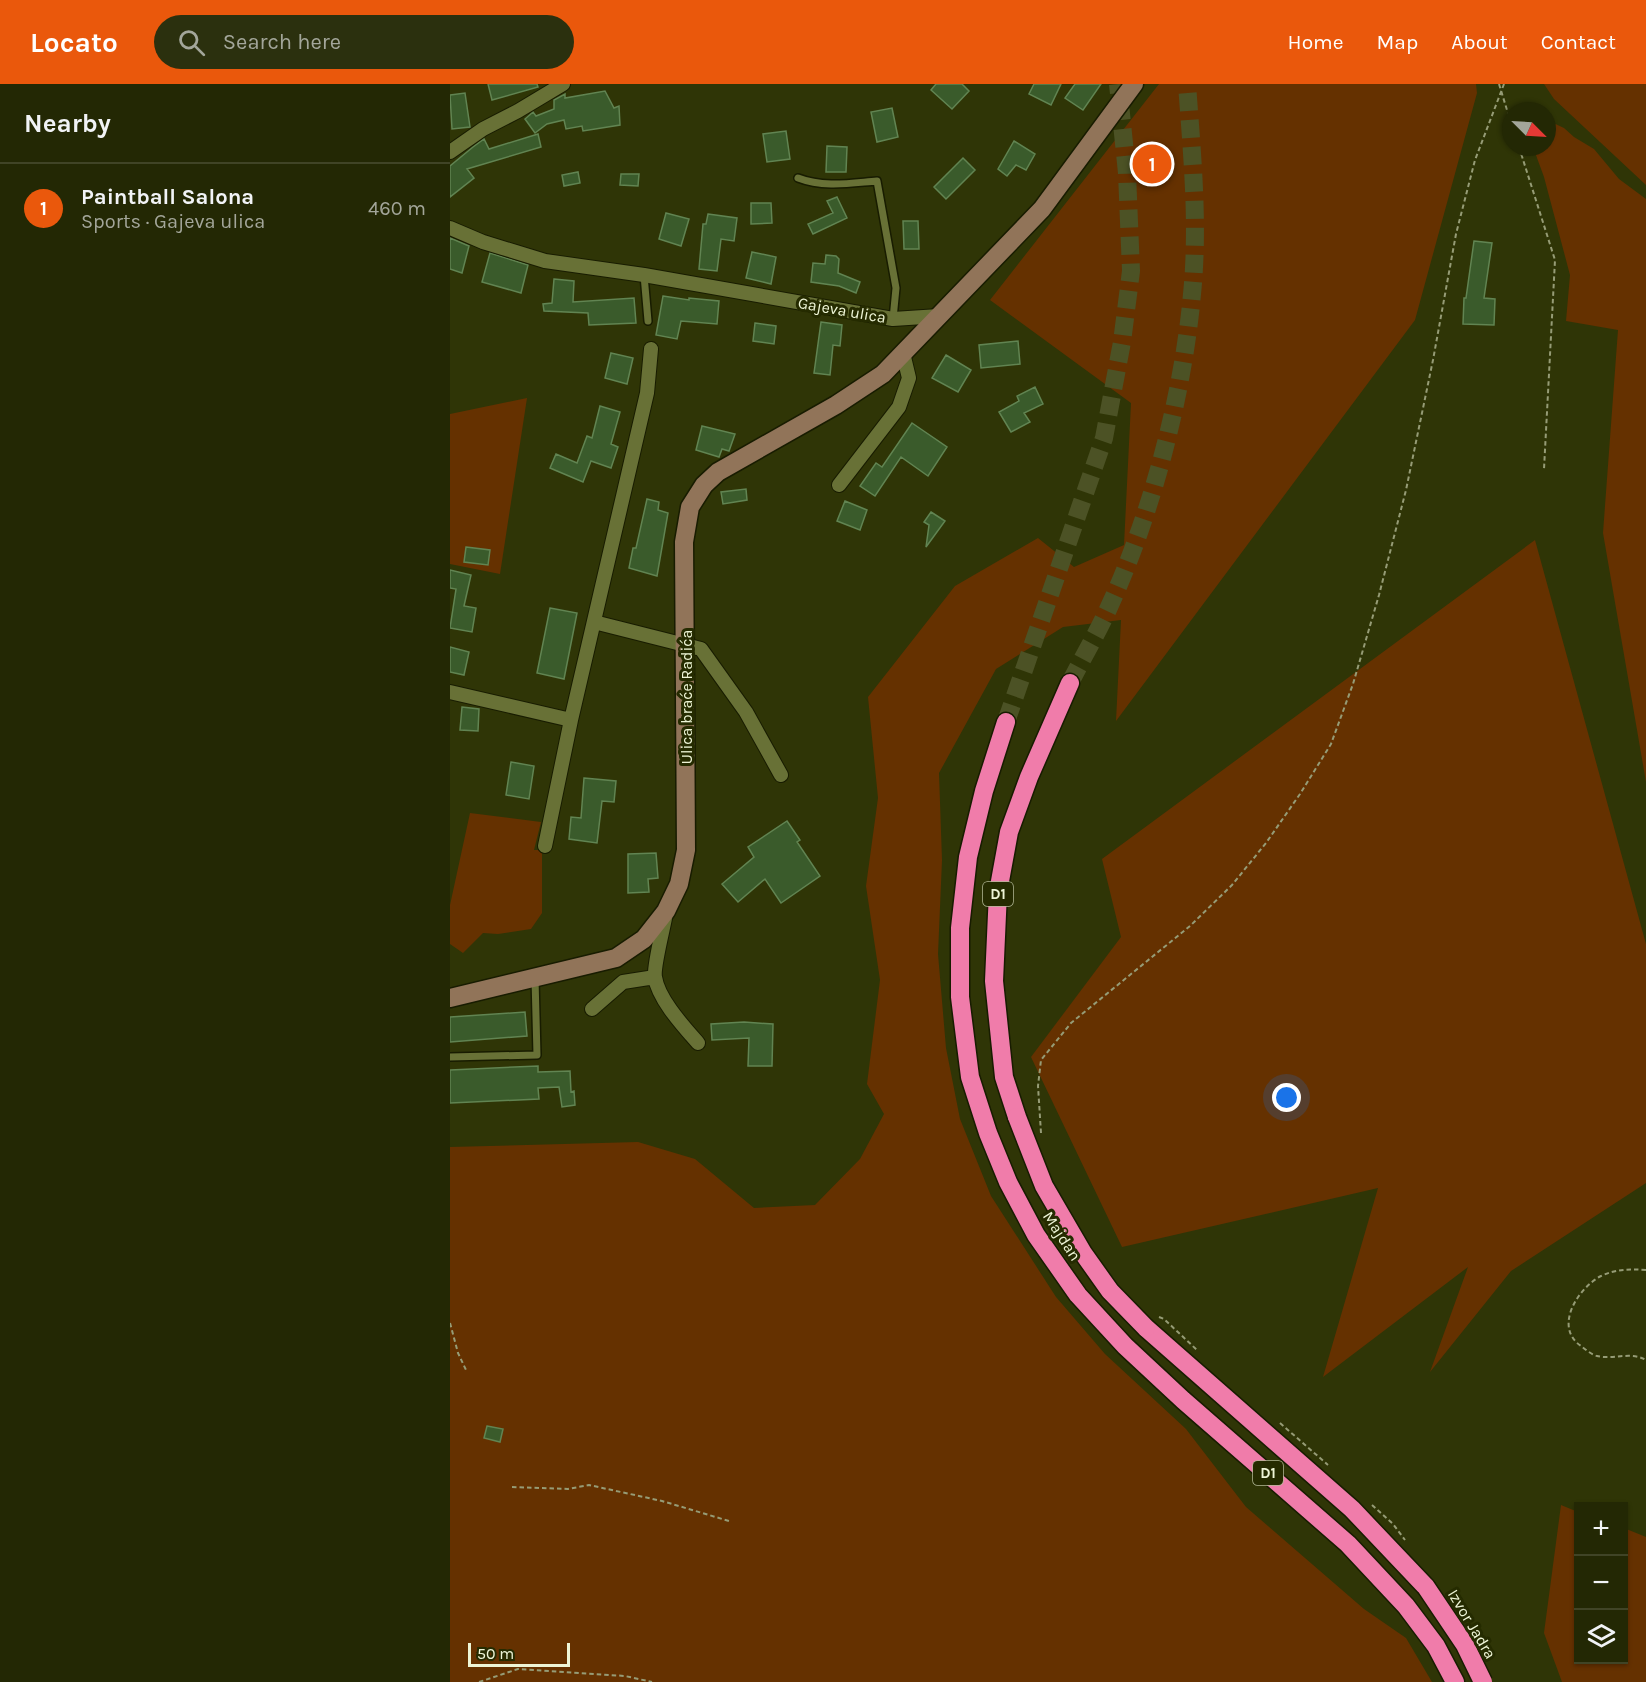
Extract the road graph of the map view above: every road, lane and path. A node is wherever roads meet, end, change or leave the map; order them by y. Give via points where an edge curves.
1 (562, 84) edge
2 (1134, 84) edge
3 (1499, 84) edge
4 (1504, 84) edge
5 (1501, 95) junction
6 (1504, 102) edge
7 (450, 152) edge
8 (1522, 156) edge
9 (798, 178) dead end
10 (450, 228) edge
11 (644, 275) junction
12 (939, 316) junction
13 (893, 319) junction
14 (648, 321) dead end
15 (651, 349) dead end
16 (903, 353) junction
17 (1544, 469) dead end
18 (839, 485) dead end
19 (594, 622) junction
20 (686, 644) junction
21 (1070, 683) tunnel mouth
22 (450, 693) edge
23 (571, 720) junction
24 (1006, 722) tunnel mouth
25 (781, 775) dead end
26 (545, 846) dead end
27 (666, 911) junction
28 (655, 977) junction
29 (535, 978) junction
30 (450, 998) edge
31 (592, 1009) dead end
32 (698, 1043) dead end
33 (450, 1057) edge
34 (1041, 1138) dead end
35 (1646, 1270) edge
36 (1150, 1322) junction
37 (450, 1323) edge
38 (1203, 1356) dead end
39 (1646, 1360) edge
40 (466, 1370) dead end
41 (1278, 1421) dead end
42 (1329, 1466) dead end
43 (512, 1486) dead end
44 (1370, 1503) dead end
45 (729, 1521) dead end
46 (1407, 1543) dead end
47 (479, 1682) edge
48 (652, 1682) edge
49 (1455, 1682) edge
50 (1484, 1682) edge

1 - 7 street
2 - 12 main road via 1042,209
3 - 5 path
4 - 5 path
5 - 6 path
5 - 34 path via 1475,160 1455,234 1407,490 1353,684 1330,744 1266,843 1232,885 1190,926 1071,1023 1041,1060
8 - 17 path via 1555,260
9 - 13 lane via 828,185 877,182 896,288
10 - 11 street, Gajeva ulica via 546,261
11 - 13 street, Gajeva ulica
11 - 14 lane
12 - 13 street, Gajeva ulica
12 - 16 main road, Ulica braće Radića
15 - 19 street via 647,393
16 - 18 street via 909,378 899,407
16 - 20 main road, Ulica braće Radića via 883,374 718,472 704,485 690,507 684,542
19 - 20 street
19 - 23 street
20 - 25 street via 701,649 716,668
20 - 27 main road, Ulica braće Radića via 686,850 679,884
21 - 36 highway, Majdan / D1, bridge via 1009,832 998,892 994,981 1004,1077 1044,1186 1083,1253 1110,1291
22 - 23 street
23 - 26 street
24 - 49 highway, Majdan / D1 via 968,857 960,928 960,997 970,1077 1008,1182 1036,1235 1078,1295 1183,1400 1348,1544 1406,1606 1436,1646
27 - 28 street
27 - 29 main road, Ulica braće Radića via 644,939 616,958
28 - 31 street via 623,982
28 - 32 street via 666,1003
29 - 30 main road, Ulica braće Radića
29 - 33 lane via 537,1055
35 - 39 path via 1623,1269 1600,1277 1579,1294 1569,1314 1568,1330 1578,1345 1596,1356 1637,1356
36 - 38 path via 1164,1319
36 - 50 highway, Izvor Jadra / D1, bridge via 1352,1509 1426,1587
37 - 40 path
41 - 42 path
43 - 45 path via 568,1489 589,1485
44 - 46 path
47 - 48 path via 518,1669 625,1676

